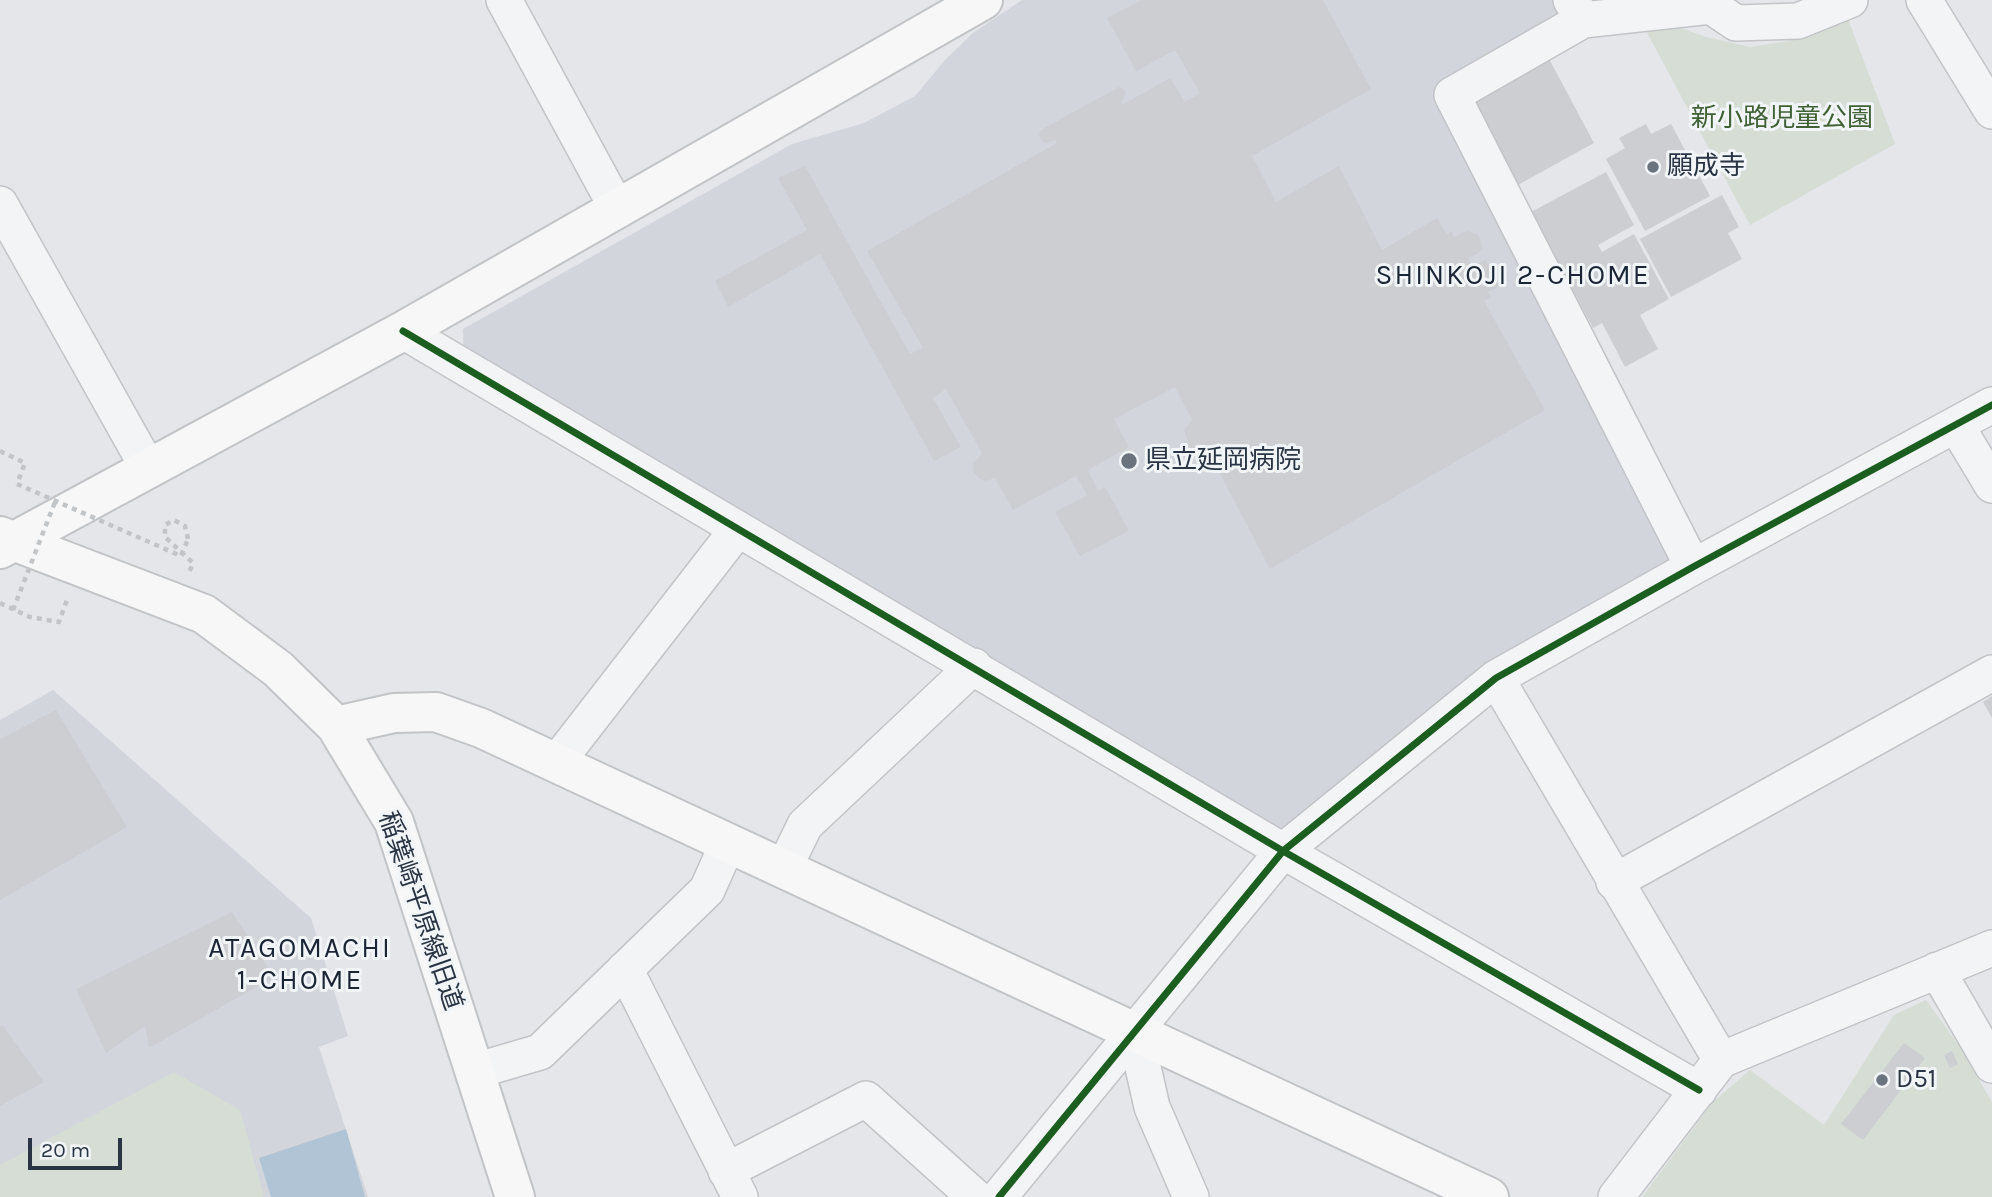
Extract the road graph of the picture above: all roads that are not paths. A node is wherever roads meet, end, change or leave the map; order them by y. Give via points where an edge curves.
1 (504, 0) edge
2 (983, 0) edge
3 (1850, 0) edge
4 (1924, 0) edge
5 (1709, 3) edge
6 (1577, 10) edge
7 (1992, 111) edge
8 (0, 204) edge
9 (618, 210) junction
10 (403, 331) junction
11 (1992, 405) edge
12 (1956, 425) junction
13 (148, 468) junction
14 (1992, 485) edge
15 (737, 530) junction
16 (4, 542) edge
17 (1693, 567) junction
18 (974, 666) junction
19 (1992, 673) edge
20 (1496, 678) junction
21 (336, 726) junction
22 (557, 762) junction
23 (728, 843) junction
24 (1283, 851) junction
25 (784, 868) junction
26 (1614, 882) junction
27 (1992, 948) edge
28 (625, 969) junction
29 (1937, 970) junction
30 (1135, 1032) junction
31 (1721, 1060) junction
32 (1992, 1065) edge
33 (475, 1071) junction
34 (1699, 1090) junction
35 (733, 1184) edge
36 (515, 1197) edge
37 (975, 1197) edge
38 (999, 1197) edge
39 (1191, 1197) edge
40 (1489, 1197) edge
41 (1616, 1197) edge

1 - 9 street
2 - 9 street
3 - 5 street via 1798,21 1736,23
4 - 7 street
5 - 6 street
6 - 17 street via 1452,95
8 - 13 street
9 - 10 street
10 - 13 street
10 - 15 street
11 - 12 street
12 - 14 street
12 - 17 street
13 - 16 street
15 - 18 street
15 - 22 street
16 - 21 street, 稲葉崎平原線旧道 via 204,614 278,669
17 - 20 street
18 - 24 street
18 - 25 street via 805,825
19 - 26 street
20 - 24 street
20 - 26 street
21 - 22 street via 394,713 436,712
21 - 33 street, 稲葉崎平原線旧道 via 394,822
22 - 23 street
23 - 25 street
23 - 28 street via 707,890
24 - 30 street
24 - 34 street
25 - 30 street
26 - 31 street
27 - 29 street
28 - 33 street via 540,1052
28 - 35 street
29 - 31 street
29 - 32 street
30 - 38 street
30 - 39 street via 1152,1107
30 - 40 street
31 - 34 street
33 - 36 street, 稲葉崎平原線旧道
34 - 41 street
35 - 37 street via 866,1099

